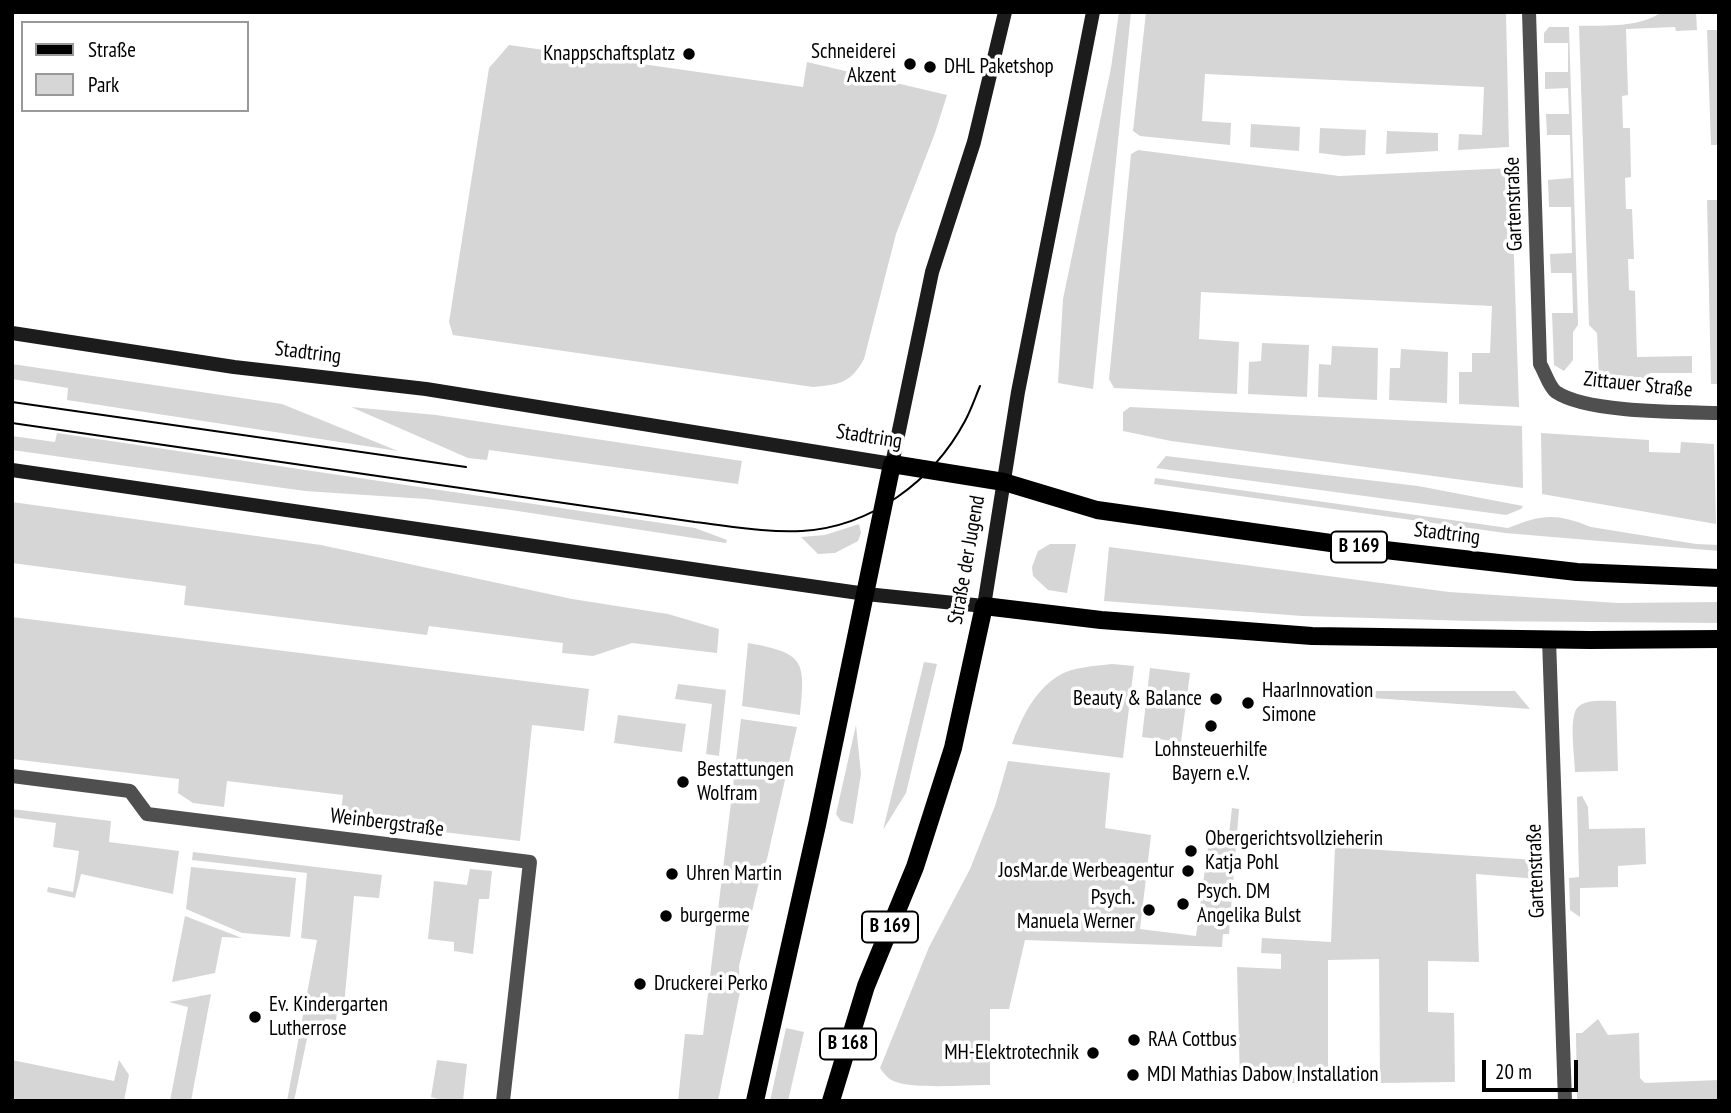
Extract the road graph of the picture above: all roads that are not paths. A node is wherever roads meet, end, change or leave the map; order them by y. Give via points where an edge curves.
1 (1005, 12) edge
2 (1093, 12) edge
3 (1529, 12) edge
4 (12, 333) edge
5 (1554, 391) joint
6 (1719, 413) edge
7 (892, 464) junction
8 (12, 470) edge
9 (1004, 482) junction
10 (1719, 578) edge
11 (866, 594) junction
12 (984, 606) junction
13 (1549, 639) junction
14 (1719, 639) edge
15 (12, 776) edge
16 (866, 986) joint
17 (503, 1101) edge
18 (755, 1101) edge
19 (831, 1101) edge
20 (1565, 1101) edge

1 - 7 main road via 974,142 932,272
2 - 9 main road, Straße der Jugend
3 - 5 street, Gartenstraße via 1540,364
4 - 7 main road, Stadtring via 234,367 426,389
5 - 6 street, Zittauer Straße via 1581,404
7 - 9 main road, Stadtring / B 169
7 - 11 main road
8 - 11 main road
9 - 10 main road, Stadtring / B 169 via 1097,510 1345,545 1577,572
9 - 12 main road, Straße der Jugend
11 - 12 main road
11 - 18 main road
12 - 13 main road via 1312,636
12 - 16 main road, Straße der Jugend / B 169 via 953,748 915,867
13 - 14 main road
13 - 20 street, Gartenstraße
15 - 17 street, Weinbergstraße via 130,791 147,814 530,862
16 - 19 main road, Straße der Jugend / B 168

